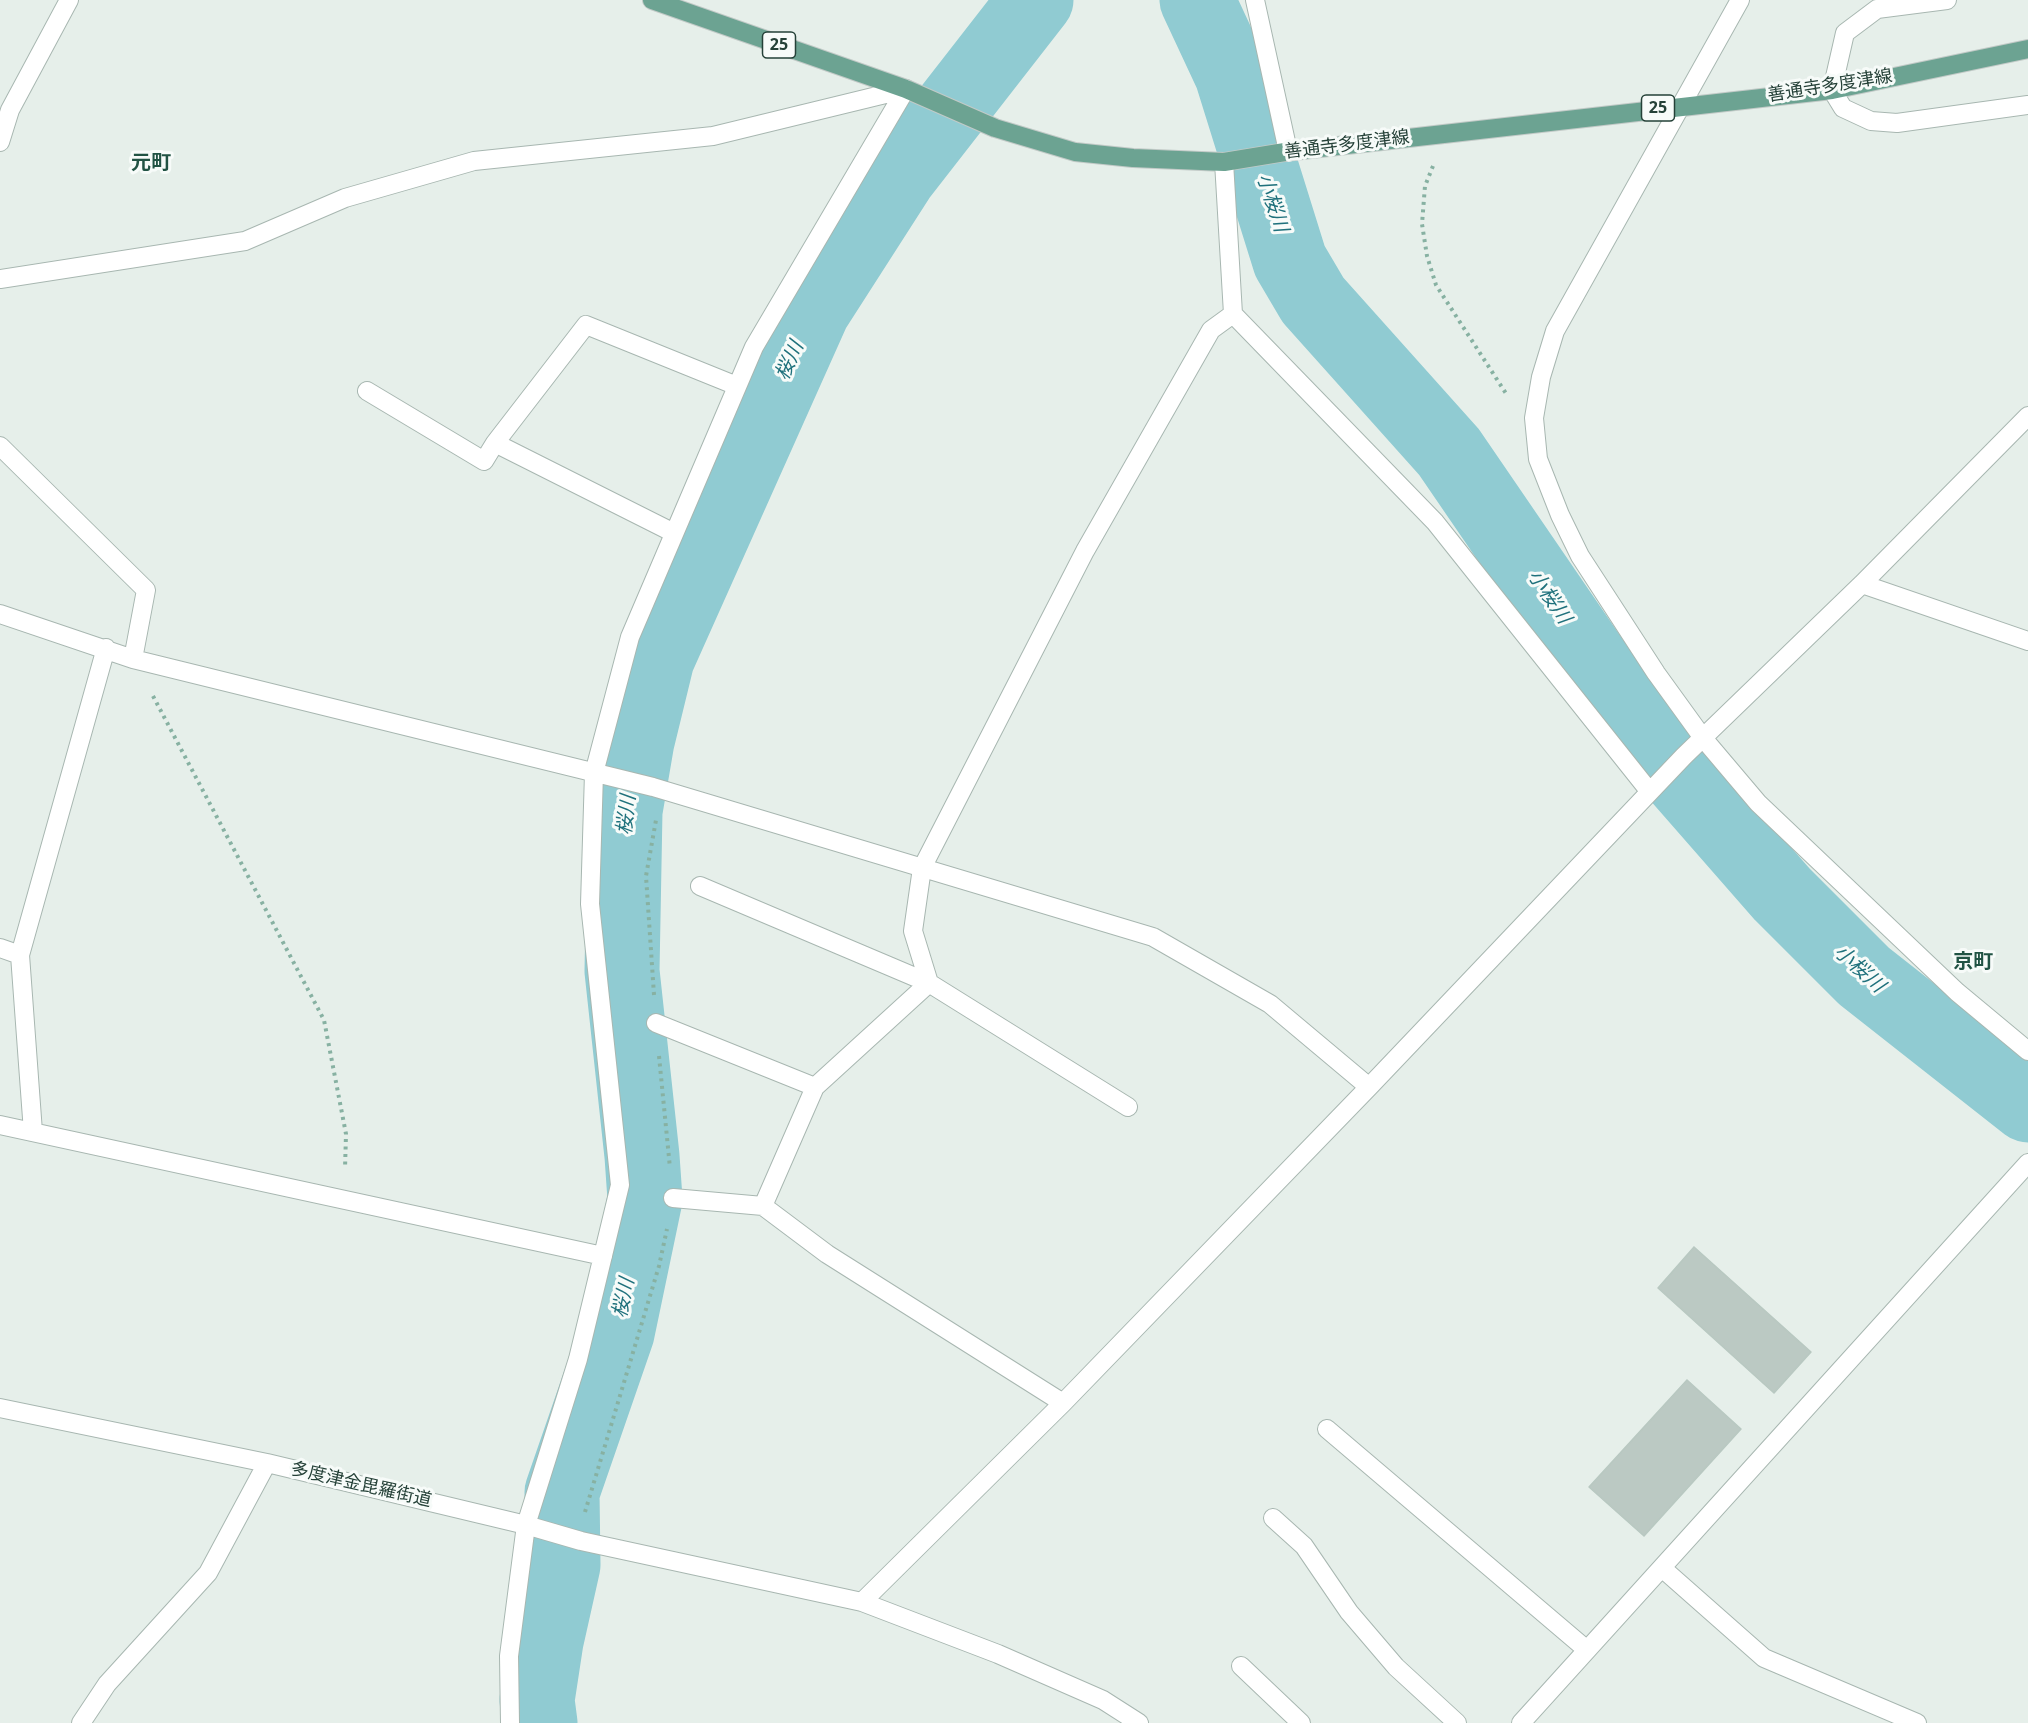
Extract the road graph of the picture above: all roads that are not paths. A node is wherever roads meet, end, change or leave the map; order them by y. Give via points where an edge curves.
1 (652, 0) edge
2 (1740, 0) edge
3 (1947, 0) edge
4 (66, 1) edge
5 (1256, 3) edge
6 (2028, 49) edge
7 (906, 89) junction
8 (1832, 90) junction
9 (2028, 105) edge
10 (1681, 106) junction
11 (0, 142) edge
12 (1286, 152) junction
13 (1226, 162) junction
14 (0, 279) edge
15 (1233, 314) junction
16 (737, 386) junction
17 (367, 391) dead end
18 (2028, 416) edge
19 (495, 443) junction
20 (0, 446) edge
21 (674, 533) junction
22 (1862, 584) junction
23 (0, 614) edge
24 (2028, 641) edge
25 (106, 648) junction
26 (133, 658) junction
27 (1703, 738) junction
28 (595, 773) junction
29 (1651, 791) junction
30 (922, 868) junction
31 (700, 886) dead end
32 (0, 948) edge
33 (20, 955) junction
34 (929, 983) junction
35 (656, 1023) dead end
36 (2028, 1052) edge
37 (815, 1087) junction
38 (1369, 1087) junction
39 (1128, 1107) dead end
40 (0, 1125) edge
41 (33, 1132) junction
42 (2028, 1163) edge
43 (673, 1198) dead end
44 (762, 1206) junction
45 (603, 1256) junction
46 (1063, 1403) junction
47 (0, 1408) edge
48 (1327, 1429) dead end
49 (267, 1463) junction
50 (1273, 1518) dead end
51 (526, 1525) junction
52 (1662, 1568) junction
53 (862, 1602) junction
54 (1587, 1650) junction
55 (1241, 1666) dead end
56 (81, 1723) edge
57 (510, 1723) edge
58 (1139, 1723) edge
59 (1301, 1723) edge
60 (1457, 1723) edge
61 (1521, 1723) edge
62 (1917, 1723) edge

1 - 7 main road, 善通寺多度津線 / 25
2 - 10 street
3 - 8 street via 1877,9 1845,33
4 - 11 street via 10,110
5 - 12 street
6 - 8 main road, 善通寺多度津線 / 25
7 - 13 main road, 善通寺多度津線 / 25 via 995,128 1075,152
7 - 14 street via 713,136 474,161 345,198 245,241
7 - 16 street via 754,347
8 - 9 street via 1843,108 1871,121 1897,123
8 - 10 main road, 善通寺多度津線 / 25
10 - 12 main road, 善通寺多度津線 / 25
10 - 27 street via 1555,331 1534,418 1538,459 1580,556
12 - 13 main road, 善通寺多度津線 / 25
13 - 15 street
15 - 29 street via 1435,522
15 - 30 street via 1211,330 1085,551
16 - 19 street via 586,325
16 - 21 street
17 - 19 street via 484,461
18 - 22 street
19 - 21 street
20 - 26 street via 146,590
21 - 28 street via 630,637
22 - 24 street
22 - 27 street
23 - 25 street
25 - 26 street
25 - 33 street
26 - 28 street
27 - 29 street
27 - 36 street via 1758,803 1957,992
28 - 30 street
28 - 45 street via 590,904 620,1185
29 - 38 street
30 - 34 street via 913,931
30 - 38 street via 1153,937 1270,1004
31 - 34 street
32 - 33 street
33 - 41 street
34 - 37 street
34 - 39 street
35 - 37 street
37 - 44 street
38 - 46 street
40 - 41 street
41 - 45 street
42 - 52 street
43 - 44 street
44 - 46 street via 827,1254
45 - 51 street via 578,1359
46 - 53 street
47 - 49 street, 多度津金毘羅街道
48 - 54 street
49 - 51 street, 多度津金毘羅街道
49 - 56 street via 208,1573 107,1684
50 - 60 street via 1304,1546 1349,1612 1396,1667
51 - 53 street, 多度津金毘羅街道 via 581,1541
51 - 57 street via 509,1656
52 - 54 street
52 - 62 street via 1764,1658
53 - 58 street, 多度津金毘羅街道 via 1061,1681 1103,1700
54 - 61 street
55 - 59 street

